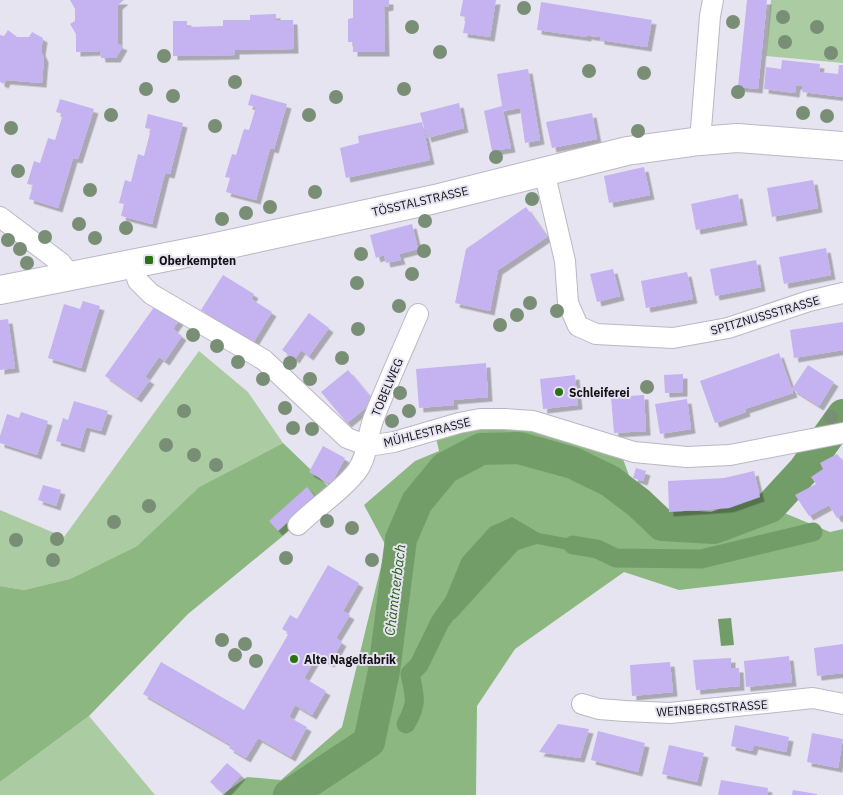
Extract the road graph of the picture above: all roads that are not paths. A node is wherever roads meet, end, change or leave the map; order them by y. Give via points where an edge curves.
1 (713, 0) edge
2 (700, 141) junction
3 (843, 146) edge
4 (544, 171) junction
5 (0, 217) edge
6 (132, 263) junction
7 (70, 276) junction
8 (0, 290) edge
9 (843, 293) edge
10 (418, 314) dead end
11 (841, 434) edge
12 (368, 446) junction
13 (298, 525) dead end
14 (582, 704) dead end
15 (843, 704) edge

1 - 2 street
2 - 3 main road, TÖSSTALSTRASSE via 737,138
2 - 4 main road, TÖSSTALSTRASSE via 627,151
4 - 6 main road, TÖSSTALSTRASSE via 426,201
4 - 9 street, SPITZNUSSSTRASSE via 566,261 568,303 578,326 596,334 673,338 728,328
5 - 7 street via 61,263
6 - 7 main road, TÖSSTALSTRASSE
6 - 12 street, MÜHLESTRASSE via 138,281 150,294 264,360 347,438
7 - 8 main road, TÖSSTALSTRASSE
10 - 12 street, TOBELWEG via 372,422
11 - 12 street, MÜHLESTRASSE via 730,455 687,457 634,452 533,421 480,419
12 - 13 street, TOBELWEG via 358,469
14 - 15 street, WEINBERGSTRASSE via 599,709 670,713 813,698

